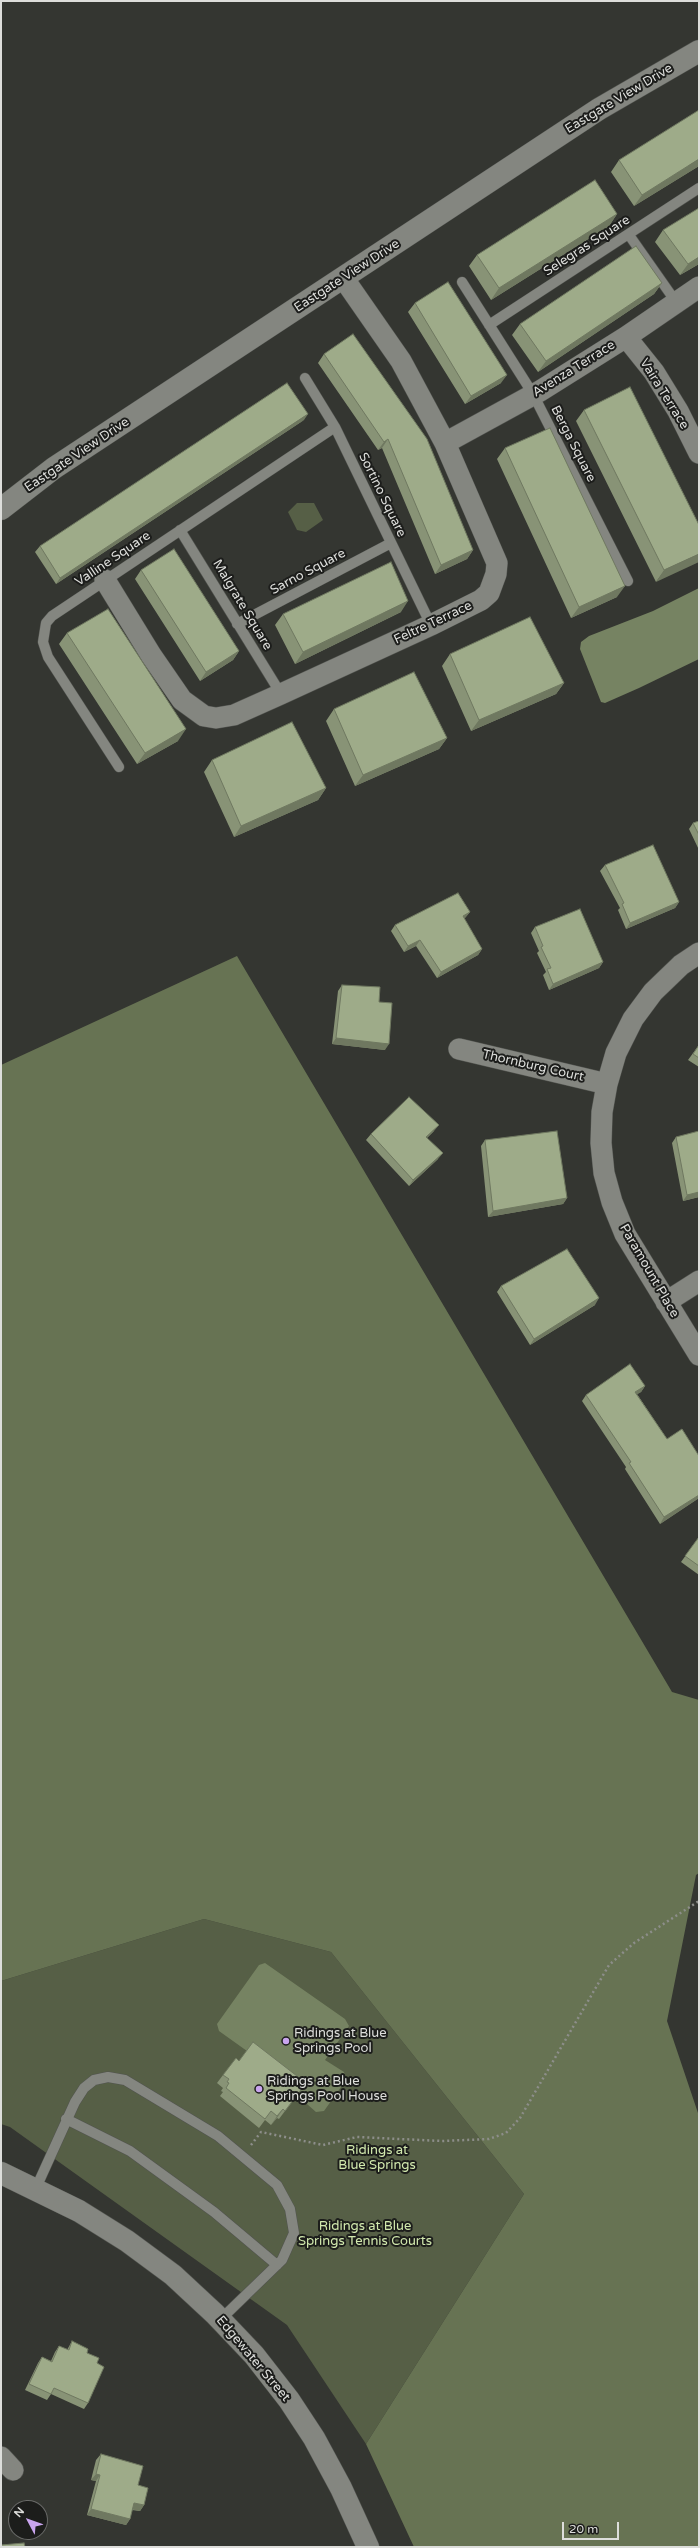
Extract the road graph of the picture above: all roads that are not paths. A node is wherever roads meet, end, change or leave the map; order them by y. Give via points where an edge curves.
1 (699, 51) edge
2 (699, 188) edge
3 (629, 235) junction
4 (344, 279) junction
5 (462, 282) dead end
6 (699, 287) edge
7 (676, 302) junction
8 (489, 325) junction
9 (626, 337) junction
10 (305, 378) dead end
11 (533, 394) junction
12 (335, 427) junction
13 (445, 444) junction
14 (699, 453) edge
15 (1, 509) edge
16 (180, 530) junction
17 (391, 543) junction
18 (105, 580) junction
19 (628, 581) dead end
20 (237, 624) junction
21 (431, 625) junction
22 (281, 694) junction
23 (119, 767) dead end
24 (699, 953) edge
25 (459, 1049) dead end
26 (607, 1084) junction
27 (699, 1281) edge
28 (666, 1302) junction
29 (699, 1355) edge
30 (66, 2119) junction
31 (1, 2173) edge
32 (36, 2188) junction
33 (277, 2265) junction
34 (221, 2319) junction
35 (368, 2547) edge

1 - 4 street, Eastgate View Drive via 599,109
2 - 3 lane, Selegras Square
3 - 7 lane
3 - 8 lane, Selegras Square
4 - 13 street, Feltre Terrace via 401,361
4 - 15 street, Eastgate View Drive via 54,468
5 - 8 lane, Berga Square
6 - 7 street, Avenza Terrace
7 - 9 street, Avenza Terrace
8 - 11 lane, Berga Square
9 - 11 street, Avenza Terrace
9 - 14 street, Vaira Terrace via 654,372 678,411
10 - 12 lane, Sortino Square
11 - 13 street, Avenza Terrace
11 - 19 lane, Berga Square
12 - 16 lane, Valline Square
12 - 17 lane, Sortino Square
13 - 21 street, Feltre Terrace via 497,563 496,574 488,593 481,600
16 - 18 lane, Valline Square
16 - 20 lane, Malgrate Square
17 - 20 lane, Sarno Square
17 - 21 lane, Sortino Square
18 - 22 street, Feltre Terrace via 151,655 182,700 193,709 204,716 216,718 234,715
18 - 23 lane, Valline Square via 52,616 44,628 43,642 48,657
20 - 22 lane, Malgrate Square
21 - 22 street, Feltre Terrace
24 - 26 street, Paramount Place via 681,965 653,992 633,1019 616,1054
25 - 26 street, Thornburg Court
26 - 28 street, Paramount Place via 602,1112 601,1143 604,1173 625,1234
27 - 28 street
28 - 29 street, Paramount Place
30 - 32 lane
30 - 33 lane via 130,2151 214,2212
30 - 33 lane via 84,2088 94,2080 108,2077 125,2080 218,2136 277,2185 286,2197 294,2233 290,2245
31 - 32 street, Edgewater Street
32 - 34 street, Edgewater Street via 79,2210 127,2241 173,2275
33 - 34 lane
34 - 35 street, Edgewater Street via 254,2355 289,2400 314,2438

